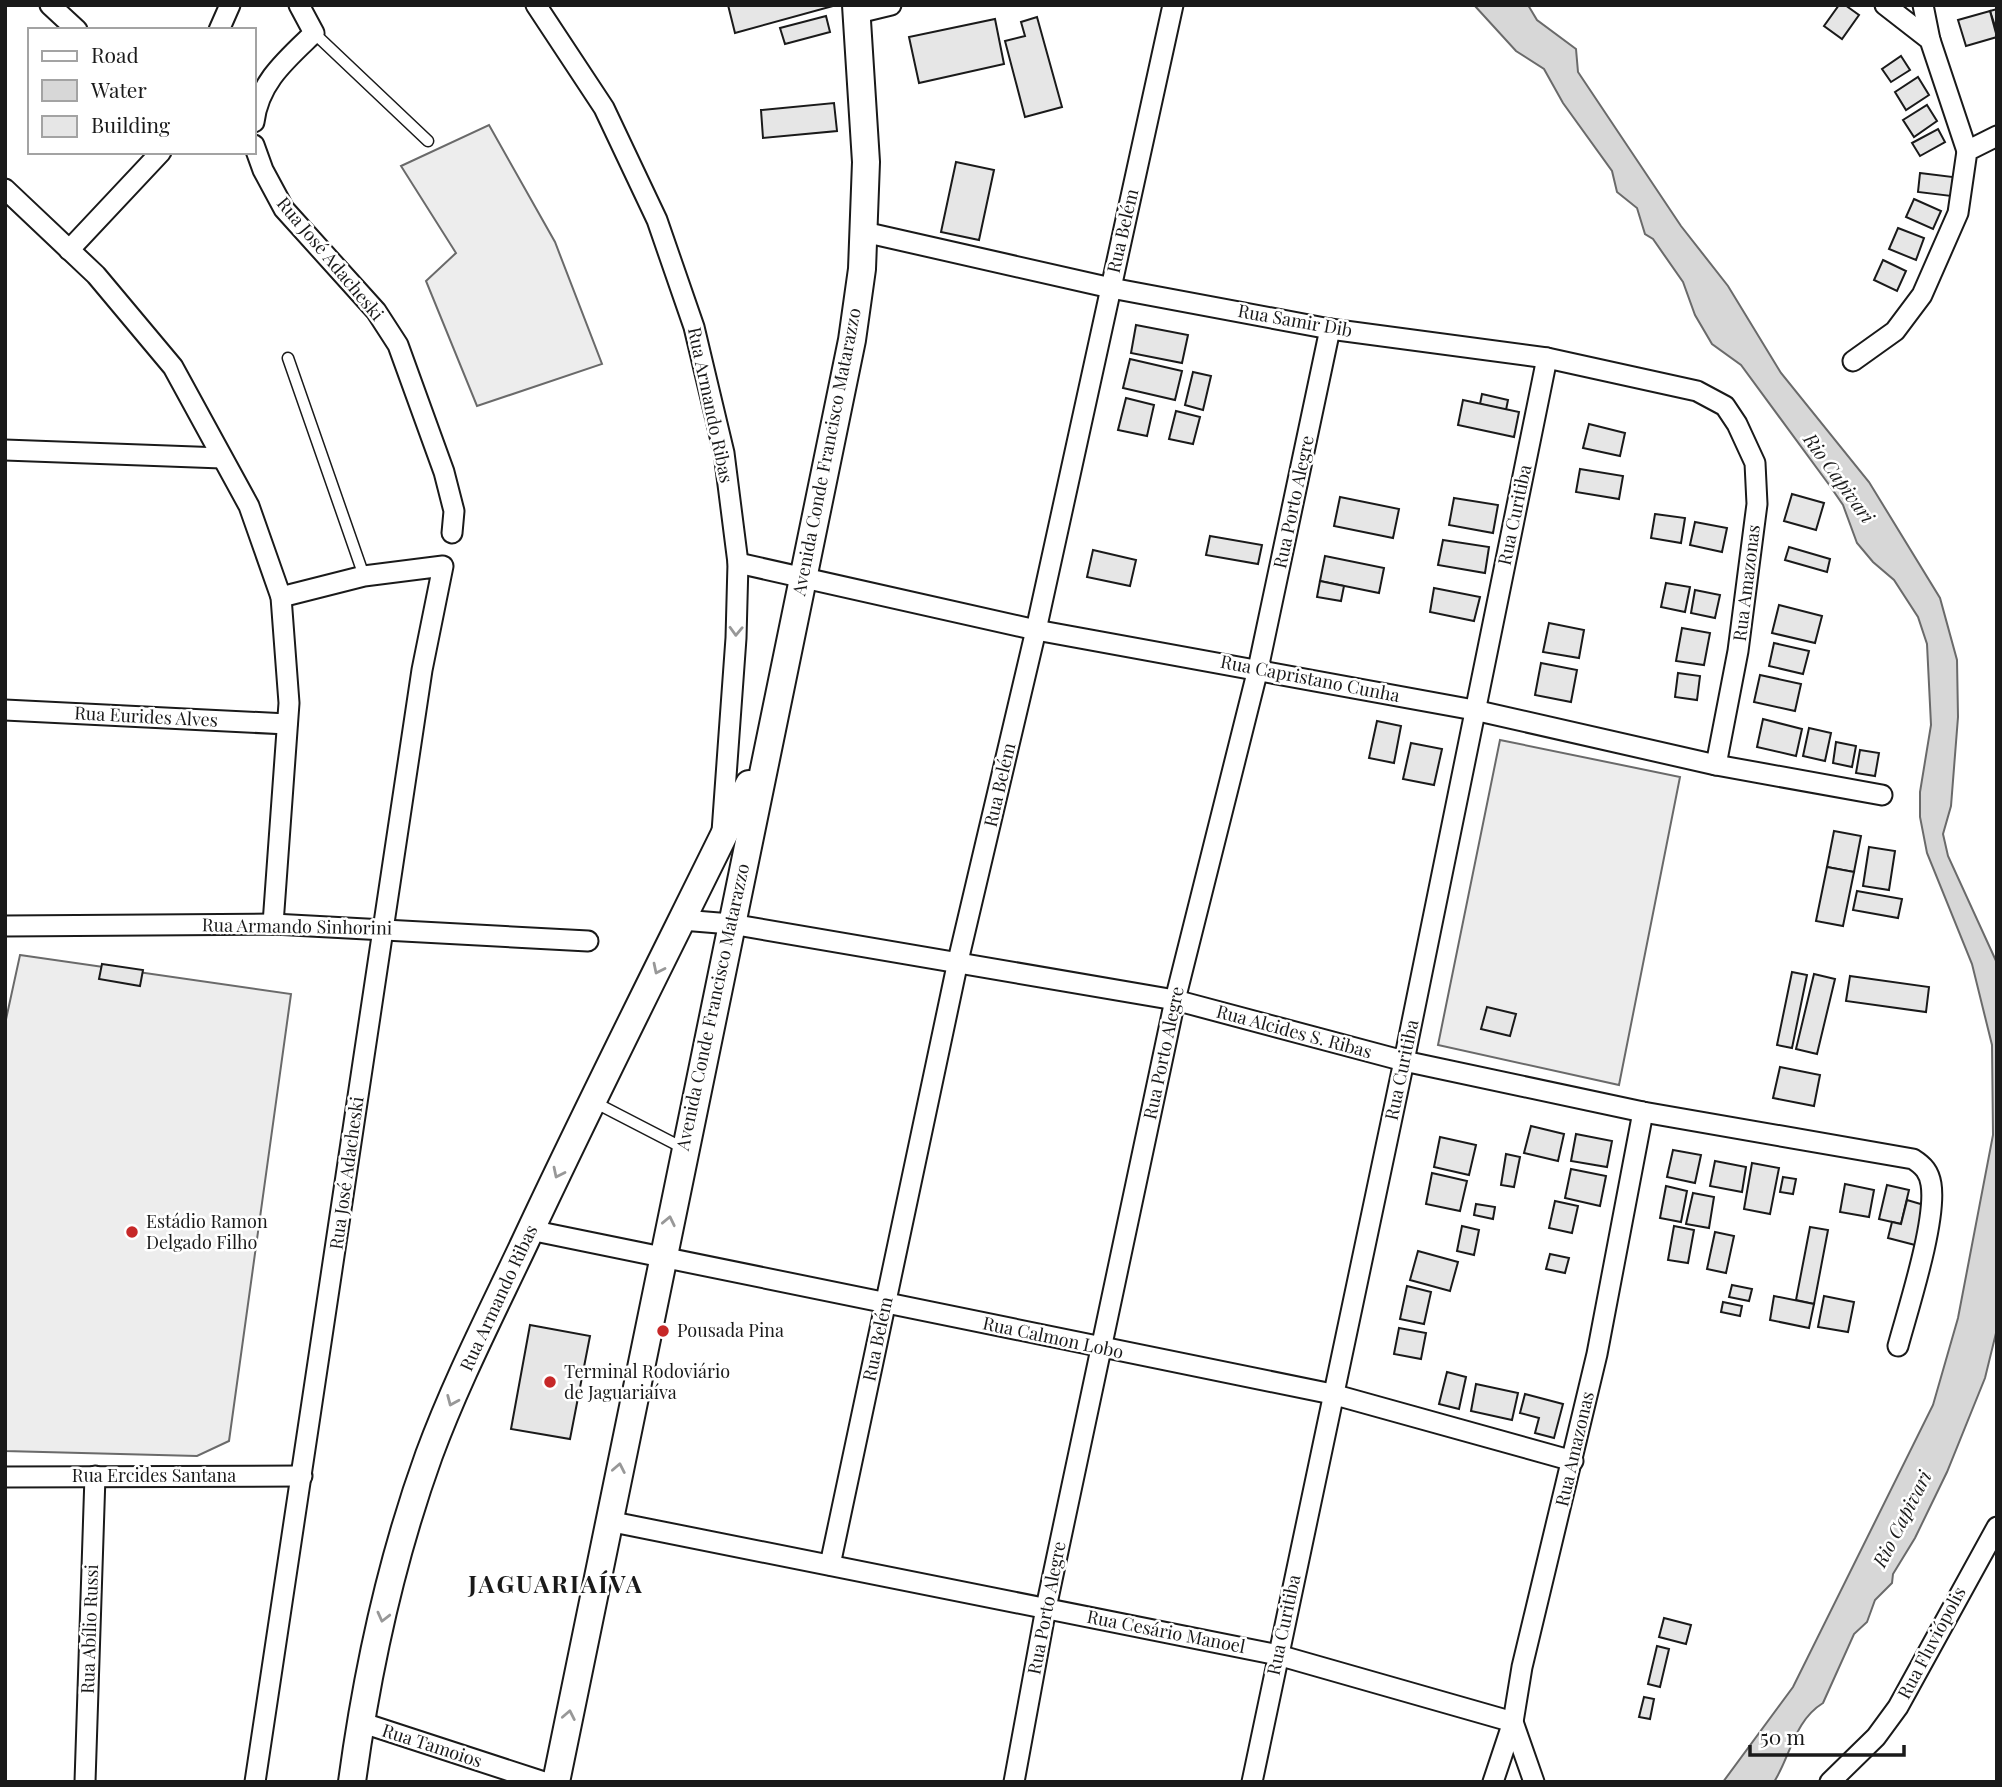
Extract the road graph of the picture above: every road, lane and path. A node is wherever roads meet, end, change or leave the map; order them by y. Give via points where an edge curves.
1 (50, 5) edge
2 (230, 5) edge
3 (299, 5) edge
4 (891, 5) edge
5 (1173, 5) edge
6 (1885, 5) edge
7 (1923, 5) edge
8 (543, 7) edge
9 (857, 9) edge
10 (75, 28) edge
11 (220, 28) edge
12 (314, 33) junction
13 (1930, 40) junction
14 (256, 103) edge
15 (1997, 136) edge
16 (428, 141) dead end
17 (256, 151) edge
18 (1968, 151) junction
19 (160, 156) edge
20 (5, 189) edge
21 (864, 232) junction
22 (69, 250) junction
23 (1111, 288) junction
24 (1330, 329) junction
25 (288, 358) dead end
26 (1547, 358) junction
27 (1853, 361) dead end
28 (1725, 406) joint
29 (5, 450) edge
30 (222, 458) junction
31 (452, 533) dead end
32 (738, 563) junction
33 (364, 576) junction
34 (801, 579) junction
35 (281, 597) junction
36 (1036, 630) junction
37 (1258, 669) junction
38 (5, 710) edge
39 (1474, 710) junction
40 (287, 724) junction
41 (767, 749) junction
42 (1716, 765) junction
43 (1882, 795) dead end
44 (721, 841) junction
45 (682, 920) junction
46 (273, 924) junction
47 (731, 924) junction
48 (5, 926) edge
49 (383, 928) junction
50 (588, 941) dead end
51 (958, 961) junction
52 (1175, 1000) junction
53 (1404, 1061) junction
54 (593, 1102) junction
55 (1643, 1112) junction
56 (684, 1149) junction
57 (530, 1230) junction
58 (661, 1258) junction
59 (885, 1303) junction
60 (1898, 1346) dead end
61 (1101, 1347) junction
62 (1332, 1394) junction
63 (1573, 1461) junction
64 (94, 1476) junction
65 (302, 1476) junction
66 (5, 1477) edge
67 (608, 1521) junction
68 (1997, 1527) edge
69 (830, 1565) junction
70 (1046, 1608) junction
71 (1278, 1654) junction
72 (360, 1722) junction
73 (1513, 1722) junction
74 (85, 1782) edge
75 (255, 1782) edge
76 (352, 1782) edge
77 (544, 1782) edge
78 (556, 1782) edge
79 (1014, 1782) edge
80 (1252, 1782) edge
81 (1493, 1782) edge
82 (1534, 1782) edge
83 (1830, 1782) edge

1 - 10 street
2 - 11 street
3 - 12 street
4 - 9 street
5 - 23 street, Rua Belém
6 - 13 street
7 - 13 street
8 - 32 street, Rua Armando Ribas via 604,107 657,220 697,340 724,453
9 - 21 street, Avenida Conde Francisco Matarazzo via 866,162
12 - 14 street via 272,72
12 - 16 lane
13 - 18 street
15 - 18 street
17 - 31 street, Rua José Adacheski via 284,209 369,302 398,345 444,472 454,511
18 - 27 street via 1958,213 1922,295 1895,331
19 - 22 street
20 - 22 street
21 - 23 street, Rua Samir Dib
21 - 34 street, Avenida Conde Francisco Matarazzo via 852,340
22 - 30 street via 96,275 173,367
23 - 24 street, Rua Samir Dib
23 - 36 street, Rua Belém
24 - 26 street, Rua Samir Dib
24 - 37 street, Rua Porto Alegre
25 - 33 lane
26 - 28 street, Rua Samir Dib via 1697,391
26 - 39 street, Rua Curitiba
28 - 42 street, Rua Amazonas via 1755,463 1757,504 1738,650
29 - 30 street
30 - 35 street via 248,506
32 - 34 street, Rua Capristano Cunha
32 -> 44 street, Rua Armando Ribas
33 - 35 street
33 - 49 street, Rua José Adacheski via 443,566 430,623
34 - 36 street, Rua Capristano Cunha
34 - 41 street, Avenida Conde Francisco Matarazzo
35 - 40 street
36 - 37 street, Rua Capristano Cunha
36 - 51 street, Rua Belém
37 - 39 street, Rua Capristano Cunha
37 - 52 street, Rua Porto Alegre
38 - 40 street, Rua Eurides Alves
39 - 42 street, Rua Capristano Cunha
39 - 53 street, Rua Curitiba
40 - 46 street
41 - 44 street, Rua Armando Ribas
41 - 47 street, Avenida Conde Francisco Matarazzo
42 - 43 street, Rua Capristano Cunha
44 - 45 street, Rua Armando Ribas
45 - 47 street, Rua Alcides S. Ribas
45 -> 54 street, Rua Armando Ribas
46 - 48 street, Rua Armando Sinhorini
46 - 49 street, Rua Armando Sinhorini
47 - 51 street, Rua Alcides S. Ribas
47 - 56 street, Avenida Conde Francisco Matarazzo
49 - 50 street, Rua Armando Sinhorini
49 - 65 street, Rua José Adacheski
51 - 52 street, Rua Alcides S. Ribas
51 - 59 street, Rua Belém
52 - 53 street, Rua Alcides S. Ribas
52 - 61 street, Rua Porto Alegre
53 - 55 street, Rua Alcides S. Ribas
53 - 62 street, Rua Curitiba
54 - 56 lane
54 -> 57 street, Rua Armando Ribas
55 - 60 street, Rua Alcides S. Ribas via 1896,1154 1926,1167 1932,1186 1927,1234
55 - 63 street, Rua Amazonas
58 -> 56 street, Avenida Conde Francisco Matarazzo
57 - 58 street, Rua Calmon Lobo
57 -> 72 street, Rua Armando Ribas via 430,1453 401,1543
58 - 59 street, Rua Calmon Lobo
67 -> 58 street, Avenida Conde Francisco Matarazzo
59 - 61 street, Rua Calmon Lobo
59 - 69 street, Rua Belém
61 - 62 street, Rua Calmon Lobo
61 - 70 street, Rua Porto Alegre
62 - 63 street, Rua Calmon Lobo
62 - 71 street, Rua Curitiba
63 - 73 street, Rua Amazonas via 1522,1667
64 - 65 street, Rua Ercides Santana
64 - 66 street, Rua Ercides Santana
64 - 74 street, Rua Abílio Russi
65 - 75 street, Rua José Adacheski
67 - 69 street, Rua Cesário Manoel
78 -> 67 street, Avenida Conde Francisco Matarazzo
68 - 83 street, Rua Fluviópolis via 1898,1707 1876,1737
69 - 70 street, Rua Cesário Manoel
70 - 71 street, Rua Cesário Manoel
70 - 79 street, Rua Porto Alegre
71 - 73 street, Rua Cesário Manoel
71 - 80 street, Rua Curitiba
72 - 76 street, Rua Armando Ribas
72 - 77 street, Rua Tamoios
73 - 81 street, Rua Amazonas
73 - 82 street

